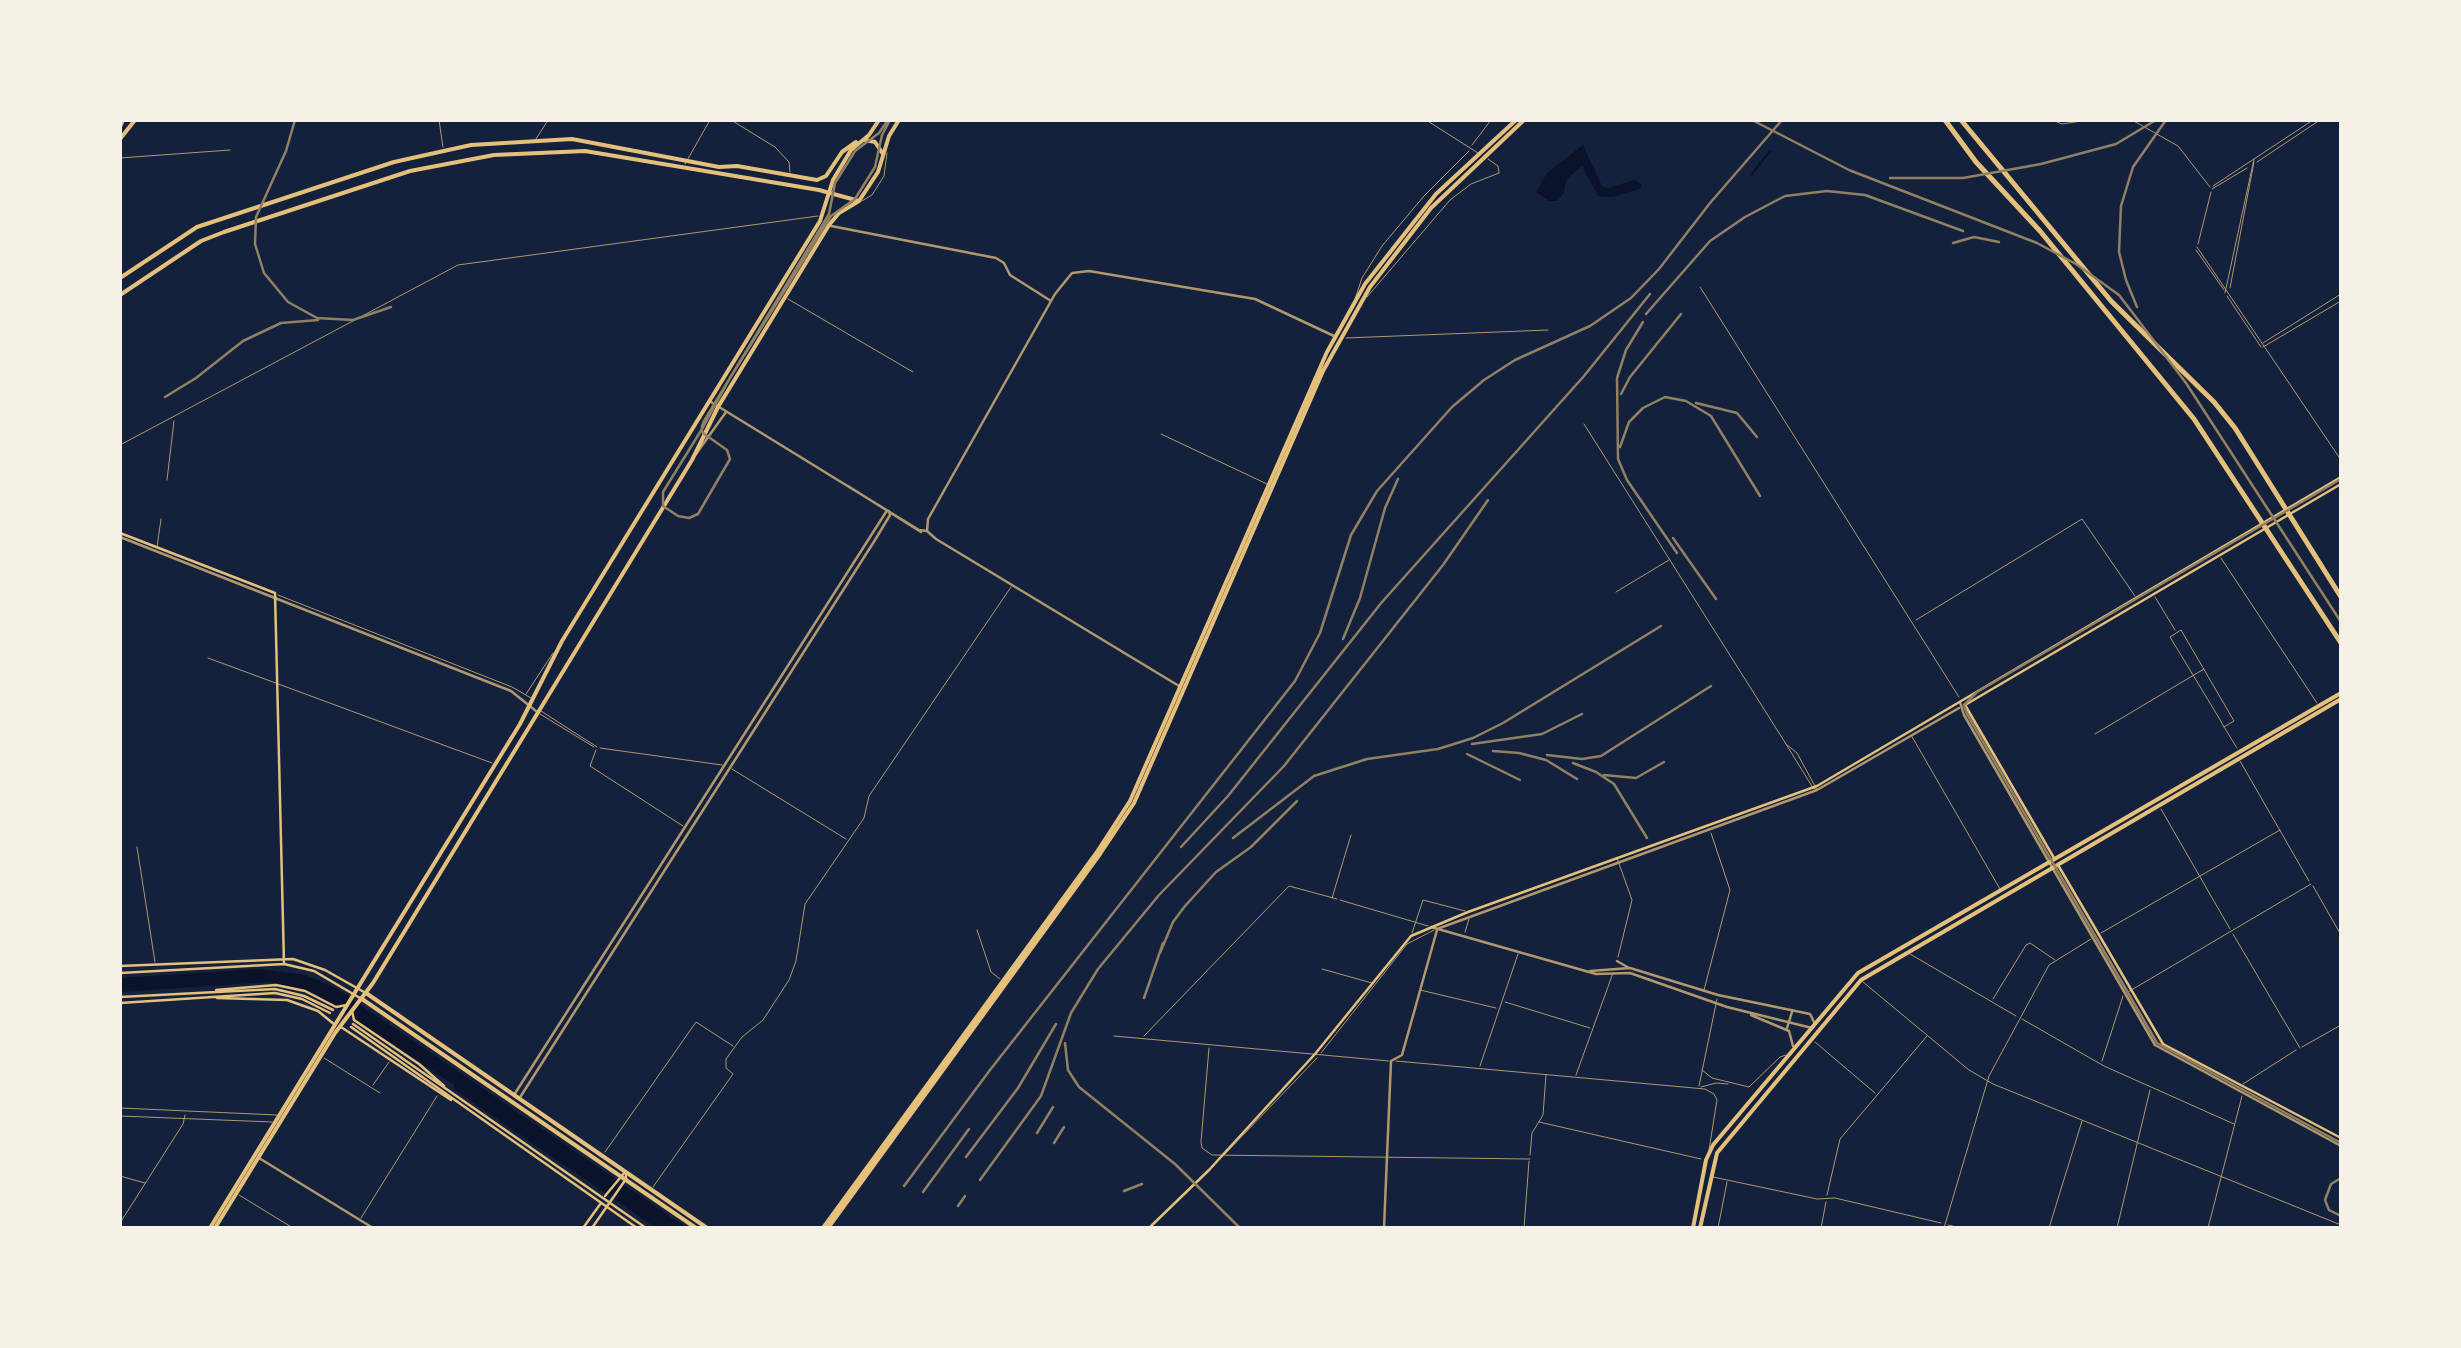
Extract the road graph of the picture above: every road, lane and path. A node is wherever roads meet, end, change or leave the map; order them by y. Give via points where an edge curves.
1 (123, 120) edge
2 (134, 120) edge
3 (438, 120) edge
4 (548, 120) edge
5 (710, 120) edge
6 (730, 120) edge
7 (879, 120) edge
8 (899, 120) edge
9 (1426, 120) edge
10 (1491, 120) edge
11 (1516, 120) edge
12 (1524, 120) edge
13 (1945, 120) edge
14 (1961, 120) edge
15 (2052, 120) edge
16 (2088, 120) edge
17 (2132, 120) edge
18 (2312, 120) edge
19 (2320, 120) edge
20 (120, 128) edge
21 (120, 139) edge
22 (536, 139) junction
23 (859, 142) junction
24 (886, 145) junction
25 (459, 147) junction
26 (1470, 148) junction
27 (230, 150) dead end
28 (443, 150) junction
29 (533, 152) junction
30 (884, 154) junction
31 (120, 156) edge
32 (462, 160) junction
33 (2253, 163) junction
34 (685, 164) junction
35 (367, 171) junction
36 (789, 175) junction
37 (835, 176) junction
38 (371, 184) junction
39 (2212, 189) junction
40 (829, 193) junction
41 (844, 199) junction
42 (859, 202) junction
43 (825, 212) junction
44 (1424, 212) junction
45 (812, 218) junction
46 (818, 224) junction
47 (830, 225) junction
48 (172, 243) junction
49 (2197, 247) junction
50 (180, 255) junction
51 (120, 278) edge
52 (1700, 287) dead end
53 (2226, 288) junction
54 (777, 292) junction
55 (2227, 292) junction
56 (2341, 294) edge
57 (120, 295) edge
58 (786, 297) junction
59 (2341, 300) edge
60 (1052, 301) junction
61 (1356, 304) junction
62 (1548, 330) dead end
63 (1337, 337) junction
64 (2264, 346) junction
65 (913, 372) dead end
66 (710, 402) junction
67 (718, 407) junction
68 (726, 412) junction
69 (173, 418) junction
70 (1584, 424) dead end
71 (1161, 434) dead end
72 (120, 446) edge
73 (692, 459) junction
74 (2341, 460) edge
75 (2341, 477) edge
76 (167, 480) dead end
77 (2341, 484) edge
78 (1270, 485) junction
79 (888, 513) junction
80 (162, 520) dead end
81 (927, 531) junction
82 (120, 535) edge
83 (156, 549) junction
84 (2219, 556) junction
85 (1669, 560) junction
86 (1012, 586) junction
87 (1616, 592) dead end
88 (275, 595) junction
89 (2154, 595) junction
90 (2135, 596) junction
91 (2341, 597) edge
92 (1913, 622) junction
93 (2179, 631) junction
94 (2341, 644) edge
95 (559, 647) junction
96 (208, 658) dead end
97 (2204, 670) junction
98 (2194, 676) junction
99 (277, 683) junction
100 (1182, 688) junction
101 (526, 694) junction
102 (2341, 696) edge
103 (1960, 700) junction
104 (532, 702) junction
105 (2318, 705) junction
106 (1963, 706) junction
107 (538, 710) junction
108 (2224, 726) junction
109 (1910, 734) junction
110 (2096, 734) dead end
111 (597, 747) junction
112 (2239, 751) junction
113 (2239, 759) junction
114 (496, 764) junction
115 (727, 766) junction
116 (1816, 788) junction
117 (2159, 805) junction
118 (1709, 827) junction
119 (688, 828) junction
120 (2280, 830) junction
121 (1351, 835) dead end
122 (848, 841) junction
123 (138, 847) dead end
124 (2051, 859) junction
125 (1618, 860) junction
126 (2054, 866) junction
127 (2200, 876) junction
128 (2311, 884) junction
129 (2000, 889) junction
130 (1336, 899) junction
131 (1469, 914) junction
132 (1415, 922) junction
133 (1432, 927) junction
134 (1437, 929) junction
135 (977, 930) dead end
136 (2231, 931) junction
137 (2098, 935) junction
138 (2341, 935) edge
139 (1411, 936) junction
140 (1464, 936) junction
141 (2092, 938) junction
142 (1518, 952) junction
143 (1909, 952) junction
144 (284, 958) junction
145 (2055, 960) junction
146 (1617, 961) junction
147 (156, 964) junction
148 (284, 964) junction
149 (120, 966) edge
150 (1615, 968) junction
151 (1630, 968) junction
152 (1322, 969) dead end
153 (1582, 970) junction
154 (156, 971) junction
155 (120, 972) edge
156 (1613, 975) junction
157 (1861, 980) junction
158 (1002, 981) junction
159 (1373, 984) junction
160 (1420, 990) junction
161 (1704, 990) junction
162 (2130, 990) junction
163 (211, 992) junction
164 (366, 993) junction
165 (1718, 994) junction
166 (2124, 994) junction
167 (215, 998) junction
168 (120, 1000) edge
169 (360, 1001) junction
170 (1502, 1001) junction
171 (1716, 1002) junction
172 (1991, 1002) junction
173 (350, 1005) junction
174 (1500, 1008) junction
175 (1792, 1010) junction
176 (1746, 1012) junction
177 (2020, 1018) junction
178 (1789, 1022) junction
179 (2341, 1024) edge
180 (338, 1026) junction
181 (1815, 1027) junction
182 (1593, 1028) junction
183 (1787, 1030) junction
184 (1114, 1036) dead end
185 (1928, 1036) junction
186 (1142, 1039) junction
187 (1811, 1039) junction
188 (1209, 1045) junction
189 (734, 1047) junction
190 (2300, 1048) junction
191 (1791, 1052) junction
192 (1317, 1055) junction
193 (1402, 1055) junction
194 (321, 1056) junction
195 (390, 1059) junction
196 (1390, 1061) junction
197 (1400, 1062) junction
198 (2100, 1064) junction
199 (1479, 1069) junction
200 (1702, 1070) junction
201 (1546, 1075) junction
202 (1575, 1078) junction
203 (1988, 1082) junction
204 (1732, 1084) junction
205 (2243, 1086) junction
206 (2150, 1087) junction
207 (372, 1088) junction
208 (1698, 1089) junction
209 (448, 1091) junction
210 (380, 1093) dead end
211 (438, 1093) junction
212 (514, 1094) junction
213 (2242, 1094) junction
214 (1877, 1095) junction
215 (520, 1098) junction
216 (454, 1100) junction
217 (514, 1102) junction
218 (120, 1108) edge
219 (185, 1111) junction
220 (279, 1115) junction
221 (120, 1116) edge
222 (185, 1118) junction
223 (2082, 1121) junction
224 (277, 1122) junction
225 (1539, 1122) junction
226 (2234, 1124) junction
227 (2341, 1138) edge
228 (2136, 1143) junction
229 (2341, 1146) edge
230 (1709, 1153) junction
231 (603, 1154) junction
232 (1222, 1156) junction
233 (258, 1158) junction
234 (1385, 1158) junction
235 (1530, 1158) junction
236 (1706, 1160) junction
237 (626, 1171) junction
238 (120, 1176) edge
239 (1710, 1176) junction
240 (2220, 1176) junction
241 (621, 1179) junction
242 (1728, 1180) junction
243 (146, 1183) junction
244 (650, 1191) junction
245 (236, 1193) junction
246 (604, 1198) junction
247 (1827, 1199) junction
248 (610, 1203) junction
249 (359, 1222) junction
250 (120, 1223) edge
251 (2341, 1225) edge
252 (1944, 1226) edge
253 (212, 1228) edge
254 (293, 1228) edge
255 (373, 1228) edge
256 (583, 1228) edge
257 (592, 1228) edge
258 (637, 1228) edge
259 (646, 1228) edge
260 (696, 1228) edge
261 (707, 1228) edge
262 (826, 1228) edge
263 (1149, 1228) edge
264 (1384, 1228) edge
265 (1524, 1228) edge
266 (1697, 1228) edge
267 (1718, 1228) edge
268 (1821, 1228) edge
269 (1961, 1228) edge
270 (2049, 1228) edge
271 (2117, 1228) edge
272 (2208, 1228) edge

1 - 20 main road
2 - 21 main road
3 - 28 street
4 - 22 street
5 - 34 street
6 - 36 street via 775,148 789,162
7 - 23 main road
8 - 24 main road
9 - 26 street
10 - 26 street
11 - 44 main road
12 - 44 main road
13 - 94 highway via 2203,431
14 - 91 highway via 2111,301 2235,428
15 - 16 street
17 - 39 street via 2178,146
18 - 33 street
19 - 33 street
22 - 25 main road
22 - 29 street
22 - 34 main road via 589,141
23 - 30 main road via 875,142
23 - 36 main road via 849,145 824,178
23 - 37 main road
24 - 30 main road
24 - 42 street via 886,172 872,196
25 - 28 main road
25 - 32 main road
26 - 61 street via 1382,246 1362,278
26 - 61 street via 1500,170 1466,186 1443,207
27 - 31 street
28 - 35 main road
29 - 32 main road
29 - 34 main road via 586,151
30 - 42 main road
32 - 38 main road
33 - 39 street
33 - 39 street
33 - 53 street
33 - 55 street
34 - 36 main road
34 - 40 main road
35 - 38 main road
35 - 48 main road via 198,227
37 - 40 main road
37 - 41 main road
38 - 50 main road via 205,239
39 - 49 street
40 - 41 main road
40 - 43 main road
41 - 42 main road
42 - 47 main road
43 - 45 street
43 - 46 main road
44 - 61 main road
45 - 46 street
45 - 69 street via 458,264
46 - 54 main road
47 - 58 main road
47 - 60 street via 1000,260
48 - 50 main road
48 - 51 main road
49 - 53 street
49 - 55 street
50 - 57 main road
52 - 92 street
53 - 55 street
54 - 58 street
54 - 66 main road
55 - 64 street
56 - 64 street
58 - 65 street
58 - 67 main road
59 - 64 street
60 - 63 street via 1069,274 1090,271 1255,299
60 - 81 street
61 - 63 main road
62 - 63 street
63 - 78 main road
63 - 100 main road
64 - 74 street
66 - 67 street
66 - 95 main road
67 - 68 street
67 - 73 main road
68 - 73 street
68 - 79 street
69 - 72 street
69 - 76 street
70 - 85 street
71 - 78 street
73 - 107 main road
75 - 90 main road
77 - 84 main road
78 - 100 main road
79 - 81 street
79 - 115 street
80 - 83 street
81 - 86 street
82 - 83 main road
83 - 88 main road
84 - 89 main road
84 - 105 street
85 - 87 street
85 - 116 street
86 - 100 street
86 - 122 street via 869,796
88 - 99 main road
88 - 101 street
88 - 104 street
89 - 93 street
89 - 106 main road
90 - 92 street via 2082,518
90 - 103 main road
92 - 103 street
93 - 97 street
93 - 98 street via 2170,637
95 - 101 street
95 - 104 main road
96 - 99 street
97 - 98 street
97 - 108 street via 2234,721
98 - 108 street
98 - 110 street
99 - 114 street
99 - 144 main road
100 - 158 main road via 1124,811
100 - 262 main road via 1115,833
101 - 104 street
102 - 105 main road
102 - 113 main road
103 - 106 street
103 - 109 main road
104 - 107 street
104 - 114 main road
105 - 112 main road
106 - 109 street
106 - 124 street
107 - 111 street
107 - 164 main road
108 - 112 street
109 - 116 main road
109 - 129 street
111 - 115 street
111 - 119 street via 590,766
112 - 124 main road
113 - 117 main road
113 - 120 street
114 - 173 main road
115 - 119 street
115 - 122 street
116 - 118 main road
117 - 126 main road
117 - 127 street
118 - 125 main road
118 - 161 street via 1730,890
119 - 212 street
119 - 215 street
120 - 127 street
120 - 128 street
121 - 130 street
122 - 189 street via 804,907 786,985
123 - 147 street
124 - 126 street
124 - 129 main road
125 - 131 main road
125 - 146 street via 1632,900
126 - 137 main road
126 - 141 street
126 - 143 main road
127 - 136 street
127 - 137 street
128 - 136 street
128 - 138 street
129 - 181 main road via 1858,973
130 - 132 street
130 - 186 street via 1289,886
131 - 132 street via 1423,900
131 - 133 main road
131 - 134 street
131 - 140 street
132 - 133 street
132 - 139 street
133 - 134 street
133 - 139 main road
134 - 140 street
134 - 159 street via 1407,944
134 - 160 street
135 - 158 street via 992,972
136 - 162 street
136 - 190 street
137 - 141 street
137 - 162 main road
139 - 159 main road
140 - 142 street
141 - 145 street
141 - 166 street
142 - 153 street
142 - 170 street
143 - 157 main road
143 - 172 street
144 - 147 main road
144 - 148 main road
144 - 173 main road via 318,966
145 - 172 street via 2030,943
145 - 177 street
146 - 150 street
146 - 151 street
147 - 149 main road
147 - 154 street
148 - 154 main road
148 - 173 main road via 314,971
150 - 151 street
150 - 153 street
150 - 156 street
151 - 161 street
152 - 159 street
153 - 156 street
154 - 155 main road
156 - 171 street via 1630,973
156 - 182 street
157 - 181 main road
157 - 185 street
158 - 262 main road
159 - 192 main road
160 - 174 street
160 - 193 street
161 - 165 street
162 - 166 street
162 - 205 main road via 2163,1044
163 - 167 main road via 282,990 332,1012 275,993
163 - 168 main road
163 - 173 main road via 284,986
164 - 169 main road
164 - 173 main road
164 - 212 main road
165 - 171 street
165 - 175 street
166 - 198 street
166 - 213 street via 2159,1049
167 - 168 main road
167 - 180 main road via 287,1000
169 - 173 main road
169 - 173 main road
169 - 217 main road
170 - 174 street
170 - 182 street
171 - 176 street
171 - 200 street
172 - 177 street
173 - 180 main road
173 - 209 main road
174 - 199 street
175 - 178 street
175 - 181 street via 1810,1014
176 - 178 street
176 - 183 street
177 - 198 street
177 - 203 street
178 - 181 street
178 - 183 street
179 - 190 street
180 - 194 main road
180 - 195 main road
180 - 220 main road
181 - 187 main road
181 - 191 main road
182 - 202 street
183 - 191 street
184 - 186 street
185 - 203 street
185 - 214 street
186 - 188 street
187 - 214 street
187 - 239 main road via 1722,1146
188 - 192 street
188 - 232 street via 1202,1148
189 - 231 street via 696,1022
189 - 244 street via 725,1063 734,1074
190 - 205 street
191 - 204 street via 1753,1085
191 - 230 main road
192 - 196 street
192 - 232 main road
193 - 196 street
193 - 197 street
194 - 207 street
194 - 224 main road
195 - 207 street
195 - 211 main road
196 - 197 street
196 - 234 street
197 - 199 street
198 - 206 street
199 - 201 street
200 - 204 street
200 - 208 street
201 - 202 street
201 - 225 street
202 - 208 street
203 - 223 street
203 - 252 street
204 - 208 street
205 - 213 street
205 - 227 main road
206 - 226 street
206 - 228 street
207 - 210 street
208 - 230 street via 1717,1100
209 - 216 main road via 352,1026
209 - 246 main road
211 - 216 main road
211 - 249 street
212 - 215 main road
212 - 217 street
213 - 226 street
213 - 229 street
214 - 247 street via 1839,1142
215 - 217 street
215 - 231 main road
216 - 246 main road
217 - 241 main road
218 - 219 street
219 - 220 street
219 - 222 street
220 - 224 main road
221 - 222 street
222 - 224 street
222 - 243 street
223 - 228 street
223 - 270 street
224 - 233 main road
224 - 253 main road
225 - 235 street
225 - 236 street
226 - 240 street
228 - 240 street
228 - 271 street
230 - 236 main road
231 - 237 main road
232 - 234 street
232 - 263 main road
233 - 245 main road
233 - 249 street
234 - 235 street
234 - 264 street
235 - 265 street
236 - 266 main road
237 - 241 main road
237 - 244 main road
238 - 243 street
239 - 242 street
239 - 266 main road
240 - 251 street
240 - 272 street
241 - 244 main road
241 - 246 main road
241 - 248 main road
242 - 247 street
242 - 267 street
243 - 250 street
244 - 260 main road
244 - 261 main road
245 - 253 main road
245 - 254 street
246 - 248 main road
246 - 256 main road
247 - 252 street
247 - 268 street
248 - 257 main road
248 - 258 main road
248 - 259 main road
249 - 255 street
252 - 269 street

